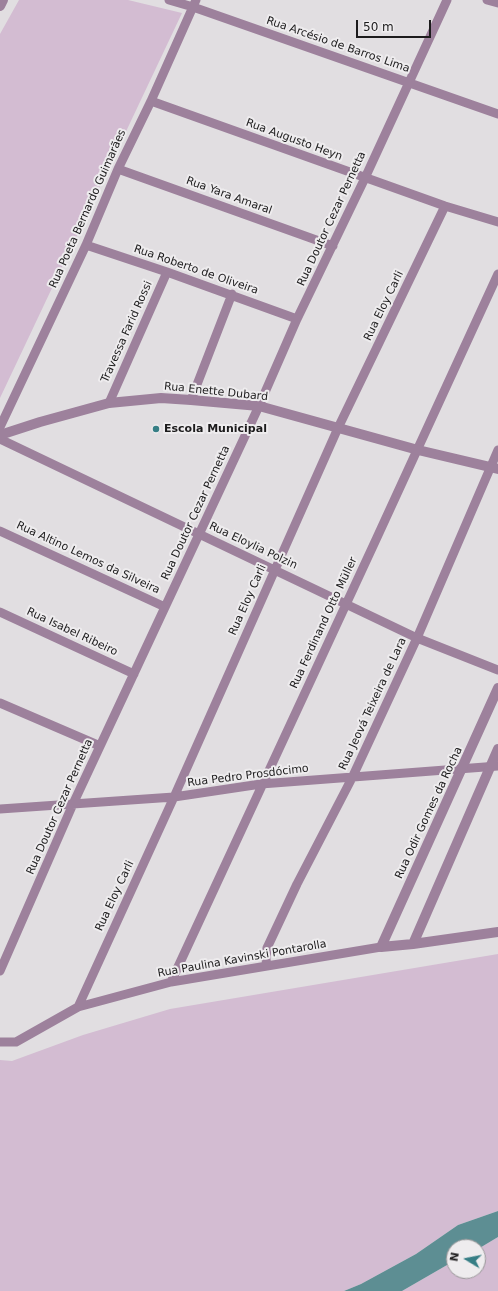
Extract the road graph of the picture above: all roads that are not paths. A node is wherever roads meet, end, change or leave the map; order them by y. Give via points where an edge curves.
1 (3, 0) edge
2 (169, 0) edge
3 (447, 0) edge
4 (488, 0) edge
5 (194, 3) edge
6 (498, 4) edge
7 (0, 6) edge
8 (408, 82) junction
9 (151, 101) junction
10 (498, 114) edge
11 (118, 169) junction
12 (365, 178) junction
13 (445, 206) junction
14 (498, 222) edge
15 (86, 244) junction
16 (333, 246) junction
17 (167, 272) junction
18 (498, 274) edge
19 (232, 294) junction
20 (297, 319) junction
21 (191, 400) junction
22 (109, 403) junction
23 (259, 406) junction
24 (0, 427) edge
25 (338, 428) junction
26 (0, 435) edge
27 (0, 439) edge
28 (418, 450) junction
29 (498, 450) edge
30 (494, 468) edge
31 (0, 530) edge
32 (199, 534) junction
33 (275, 570) junction
34 (346, 604) junction
35 (165, 607) junction
36 (0, 612) edge
37 (417, 638) junction
38 (498, 670) edge
39 (134, 674) junction
40 (498, 688) edge
41 (0, 703) edge
42 (100, 746) junction
43 (498, 749) edge
44 (494, 766) edge
45 (463, 769) junction
46 (352, 778) junction
47 (262, 784) junction
48 (174, 797) junction
49 (73, 804) junction
50 (0, 809) edge
51 (498, 932) edge
52 (413, 944) junction
53 (380, 947) junction
54 (267, 966) junction
55 (0, 972) edge
56 (171, 982) junction
57 (78, 1007) junction
58 (0, 1042) edge

1 - 7 street
2 - 5 street, Rua Arcésio de Barros Lima
3 - 8 street, Rua Doutor Cezar Pernetta
4 - 6 street
5 - 8 street, Rua Arcésio de Barros Lima
5 - 9 street, Rua Poeta Bernardo Guimarães
8 - 10 street, Rua Arcésio de Barros Lima
8 - 12 street, Rua Doutor Cezar Pernetta
9 - 11 street, Rua Poeta Bernardo Guimarães
9 - 12 street, Rua Augusto Heyn
11 - 15 street, Rua Poeta Bernardo Guimarães
11 - 16 street, Rua Yara Amaral
12 - 13 street, Rua Augusto Heyn
12 - 16 street, Rua Doutor Cezar Pernetta
13 - 14 street, Rua Augusto Heyn
13 - 25 street, Rua Eloy Carli
15 - 17 street, Rua Roberto de Oliveira
15 - 24 street, Rua Poeta Bernardo Guimarães
16 - 20 street, Rua Doutor Cezar Pernetta
17 - 19 street, Rua Roberto de Oliveira
17 - 22 street, Travessa Farid Rossi
18 - 28 street, Rua Ferdinand Otto Müller
19 - 20 street, Rua Roberto de Oliveira
19 - 21 street
20 - 23 street, Rua Doutor Cezar Pernetta
21 - 22 street, Rua Enette Dubard via 161,398
21 - 23 street, Rua Enette Dubard
22 - 26 street, Rua Enette Dubard
23 - 25 street, Rua Enette Dubard
23 - 32 street, Rua Doutor Cezar Pernetta
25 - 28 street, Rua Enette Dubard
25 - 33 street, Rua Eloy Carli
27 - 32 street, Rua Eloylia Polzin
28 - 30 street, Rua Enette Dubard
28 - 34 street, Rua Ferdinand Otto Müller
29 - 30 street, Rua Jeová Teixeira de Lara
30 - 37 street, Rua Jeová Teixeira de Lara
31 - 35 street, Rua Altino Lemos da Silveira
32 - 33 street, Rua Eloylia Polzin
32 - 35 street, Rua Doutor Cezar Pernetta
33 - 34 street, Rua Eloylia Polzin
33 - 48 street, Rua Eloy Carli
34 - 37 street, Rua Eloylia Polzin
34 - 47 street, Rua Ferdinand Otto Müller
35 - 39 street, Rua Doutor Cezar Pernetta
36 - 39 street, Rua Isabel Ribeiro
37 - 38 street, Rua Eloylia Polzin
37 - 46 street, Rua Jeová Teixeira de Lara
39 - 42 street, Rua Doutor Cezar Pernetta
40 - 45 street, Rua Odir Gomes da Rocha
41 - 42 street
42 - 49 street, Rua Doutor Cezar Pernetta
43 - 44 street
44 - 45 street, Rua Pedro Prosdócimo
44 - 52 street
45 - 46 street, Rua Pedro Prosdócimo
45 - 53 street, Rua Odir Gomes da Rocha
46 - 47 street, Rua Pedro Prosdócimo
46 - 54 street, Rua Jeová Teixeira de Lara via 297,884 268,948
47 - 48 street, Rua Pedro Prosdócimo
47 - 56 street, Rua Ferdinand Otto Müller
48 - 49 street, Rua Pedro Prosdócimo
48 - 57 street, Rua Eloy Carli
49 - 50 street, Rua Pedro Prosdócimo
49 - 55 street, Rua Doutor Cezar Pernetta
51 - 52 street, Rua Paulina Kavinski Pontarolla
52 - 53 street, Rua Paulina Kavinski Pontarolla
53 - 54 street, Rua Paulina Kavinski Pontarolla
54 - 56 street, Rua Paulina Kavinski Pontarolla
56 - 57 street, Rua Paulina Kavinski Pontarolla
57 - 58 street, Rua Paulina Kavinski Pontarolla via 16,1042

